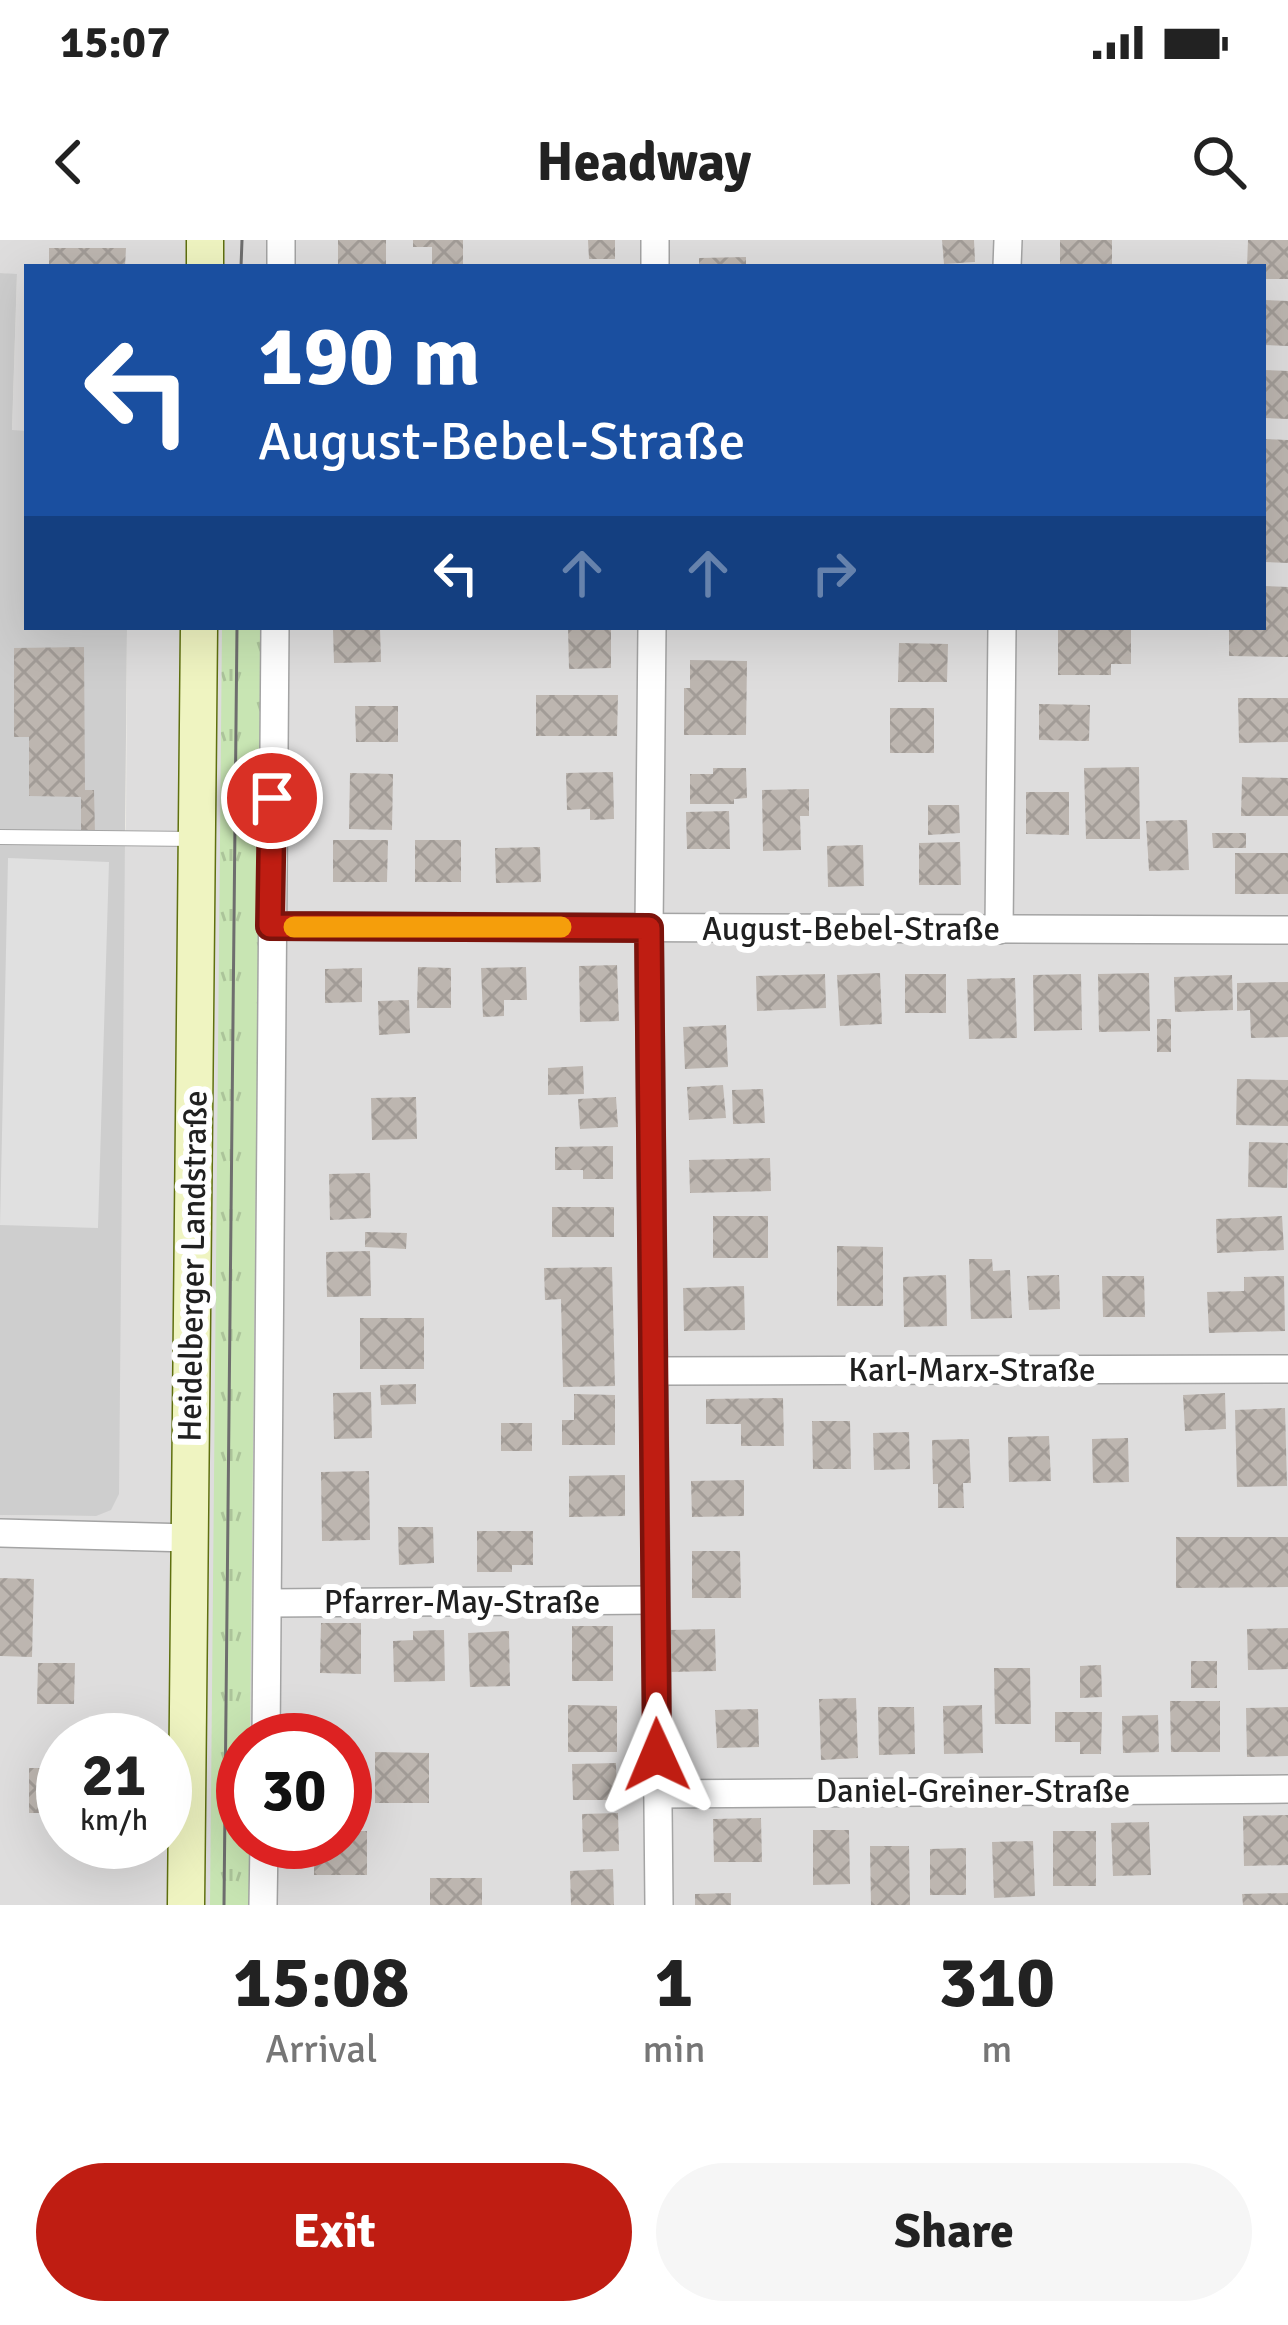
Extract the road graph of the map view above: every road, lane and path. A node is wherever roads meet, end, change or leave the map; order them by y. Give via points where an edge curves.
1 (199, 630) edge
2 (275, 630) edge
3 (652, 630) edge
4 (1003, 630) edge
5 (0, 837) edge
6 (196, 839) junction
7 (270, 926) junction
8 (649, 928) junction
9 (998, 930) junction
10 (1288, 930) edge
11 (1288, 1369) edge
12 (655, 1371) junction
13 (0, 1533) edge
14 (190, 1538) junction
15 (654, 1600) junction
16 (269, 1603) junction
17 (267, 1713) edge
18 (1288, 1789) edge
19 (658, 1794) junction
20 (264, 1869) edge
21 (186, 1905) edge
22 (263, 1905) edge
23 (659, 1905) edge

1 - 6 street, Heidelberger Landstraße
2 - 7 street
3 - 8 street
4 - 9 street
5 - 6 lane
6 - 14 street, Heidelberger Landstraße
7 - 8 street, August-Bebel-Straße
7 - 16 street
8 - 9 street, August-Bebel-Straße
8 - 12 street
9 - 10 street, August-Bebel-Straße
11 - 12 street, Karl-Marx-Straße
12 - 15 street
13 - 14 street
14 - 21 street, Heidelberger Landstraße
15 - 16 street, Pfarrer-May-Straße
15 - 19 street
16 - 17 street
18 - 19 street, Daniel-Greiner-Straße
19 - 23 street
20 - 22 street

